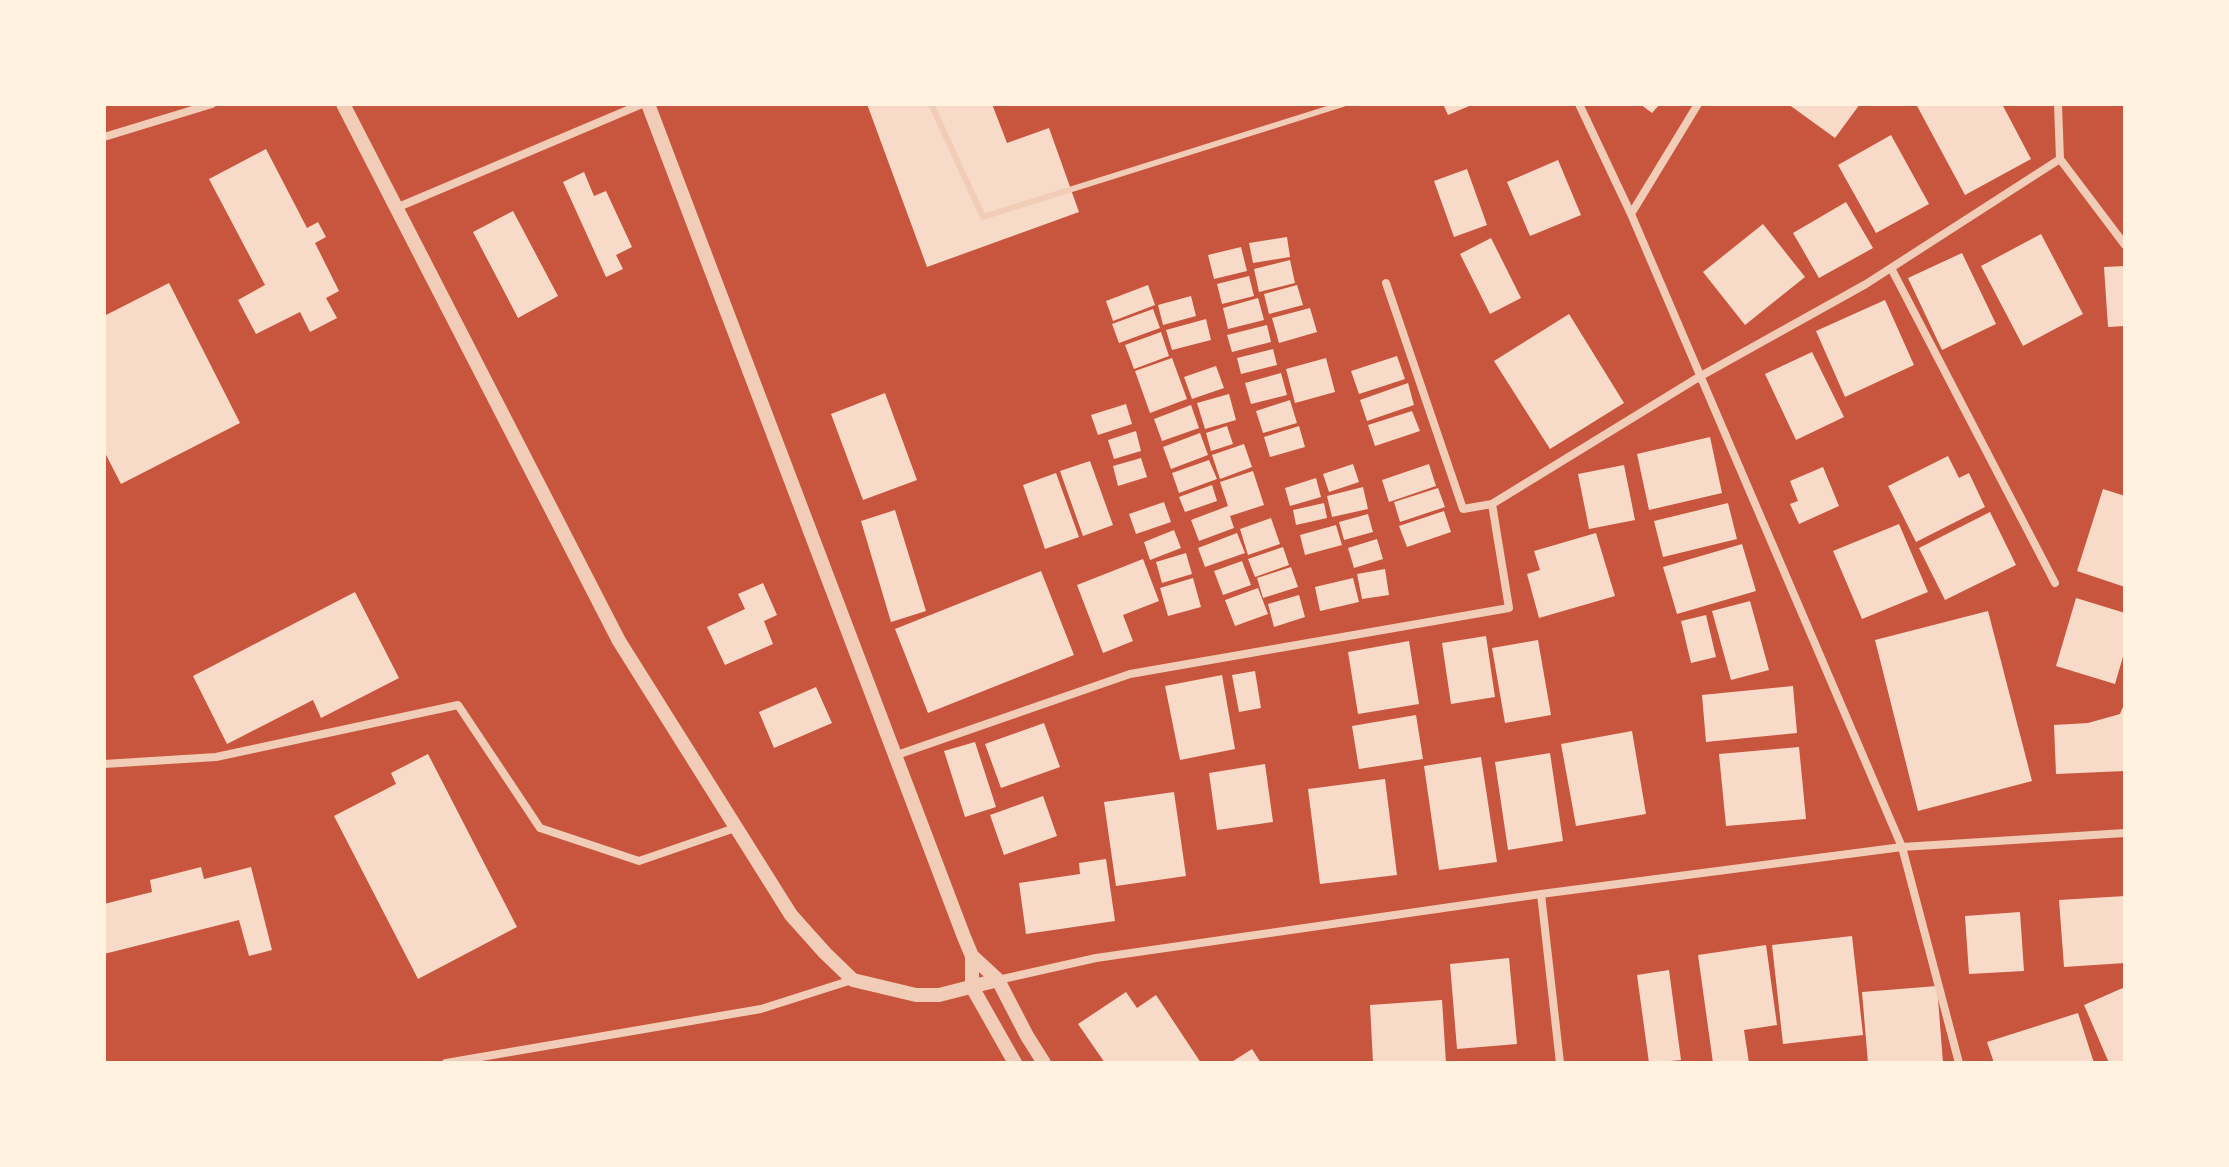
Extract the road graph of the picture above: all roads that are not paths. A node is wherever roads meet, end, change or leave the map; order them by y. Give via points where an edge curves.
1 (212, 104) edge
2 (343, 104) edge
3 (642, 104) edge
4 (648, 104) edge
5 (931, 104) edge
6 (1343, 104) edge
7 (1579, 104) edge
8 (1698, 104) edge
9 (2058, 104) edge
10 (104, 137) edge
11 (2060, 159) junction
12 (396, 208) junction
13 (1631, 214) junction
14 (2125, 245) edge
15 (1891, 268) junction
16 (1386, 283) dead end
17 (1699, 377) junction
18 (1492, 504) junction
19 (2055, 583) dead end
20 (894, 756) junction
21 (104, 764) edge
22 (735, 828) junction
23 (2125, 833) edge
24 (1902, 847) junction
25 (1541, 894) junction
26 (972, 956) junction
27 (853, 980) junction
28 (998, 980) junction
29 (972, 987) junction
30 (446, 1063) edge
31 (1015, 1063) edge
32 (1044, 1063) edge
33 (1560, 1063) edge
34 (1959, 1063) edge

1 - 10 street
2 - 12 street
3 - 12 street
4 - 20 street
5 - 6 lane via 983,217
7 - 13 street
8 - 13 street
9 - 11 street
11 - 14 street
11 - 15 street
12 - 22 street via 619,641
13 - 17 street
15 - 17 street
15 - 19 street
16 - 18 street via 1463,509
17 - 18 street
17 - 24 street
18 - 20 street via 1509,608 1130,674
20 - 26 street
21 - 22 street via 216,757 458,705 540,828 639,861
22 - 27 street via 791,915
23 - 24 street
24 - 25 street
24 - 34 street
25 - 28 street via 1096,958
25 - 33 street
26 - 28 street
26 - 29 street
27 - 29 street via 916,995
27 - 30 street via 761,1009
28 - 29 street
28 - 32 street
29 - 31 street

